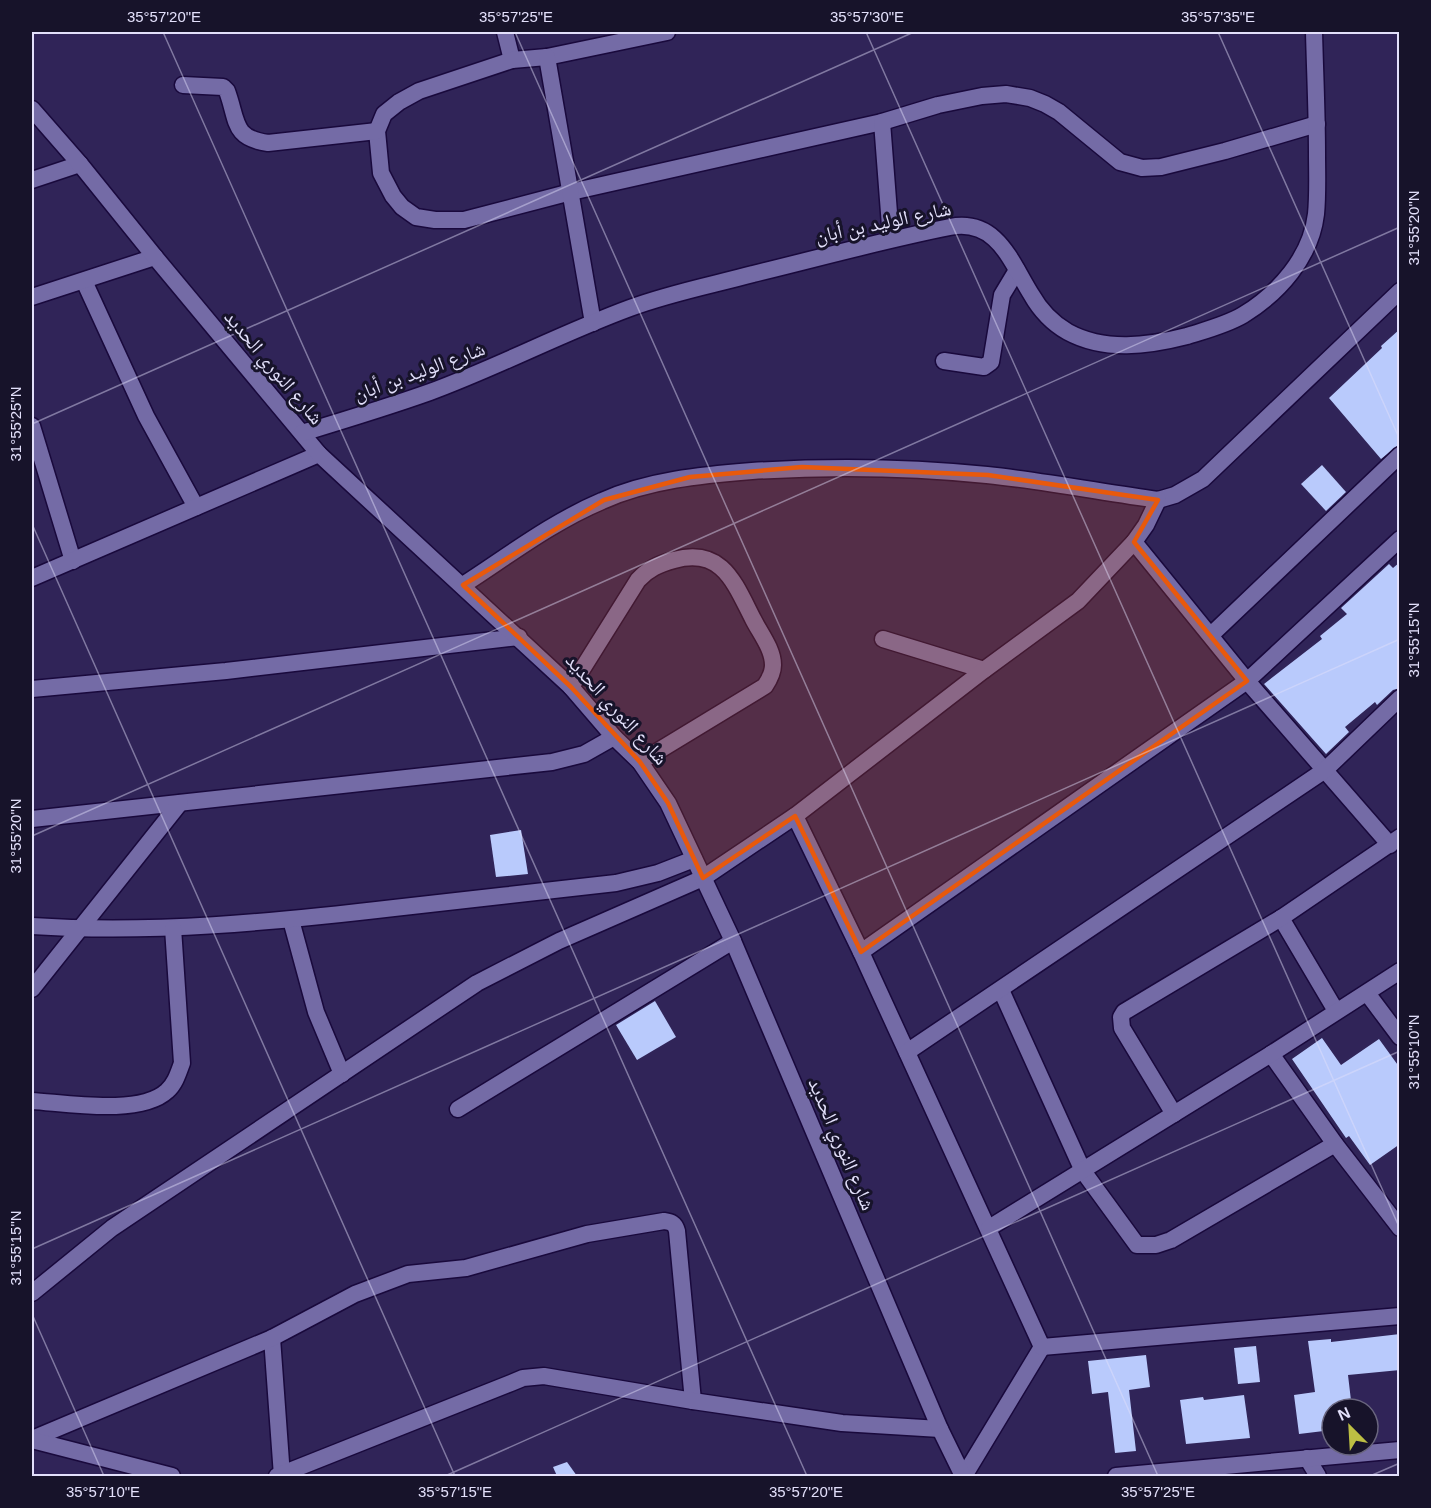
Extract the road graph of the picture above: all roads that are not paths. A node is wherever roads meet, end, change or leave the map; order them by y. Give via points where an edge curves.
1 (505, 32) edge
2 (667, 32) edge
3 (1314, 32) edge
4 (547, 57) junction
5 (512, 60) junction
6 (183, 85) dead end
7 (32, 109) edge
8 (882, 122) junction
9 (1317, 124) junction
10 (377, 131) junction
11 (80, 164) junction
12 (32, 180) edge
13 (571, 192) junction
14 (891, 239) junction
15 (155, 257) junction
16 (1017, 270) junction
17 (84, 281) junction
18 (1400, 291) edge
19 (32, 297) edge
20 (593, 323) junction
21 (944, 362) dead end
22 (32, 426) edge
23 (302, 433) junction
24 (320, 454) junction
25 (1400, 455) edge
26 (1158, 500) junction
27 (196, 507) junction
28 (1400, 539) edge
29 (1134, 542) junction
30 (73, 561) junction
31 (32, 578) edge
32 (463, 585) junction
33 (1211, 635) junction
34 (519, 637) junction
35 (883, 639) dead end
36 (984, 670) junction
37 (1247, 681) junction
38 (571, 687) junction
39 (32, 689) edge
40 (1400, 698) edge
41 (614, 737) junction
42 (640, 762) junction
43 (1325, 770) junction
44 (180, 803) junction
45 (795, 816) junction
46 (32, 819) edge
47 (1395, 841) edge
48 (694, 860) junction
49 (703, 878) junction
50 (1281, 918) junction
51 (291, 920) junction
52 (32, 926) edge
53 (173, 928) junction
54 (80, 929) junction
55 (733, 941) junction
56 (861, 952) junction
57 (1400, 971) edge
58 (32, 989) edge
59 (1001, 990) junction
60 (1367, 993) junction
61 (1336, 1011) junction
62 (1400, 1037) edge
63 (907, 1053) junction
64 (1271, 1054) junction
65 (342, 1074) junction
66 (32, 1101) edge
67 (458, 1109) dead end
68 (1174, 1114) junction
69 (1335, 1144) junction
70 (1083, 1171) junction
71 (989, 1228) junction
72 (1400, 1228) edge
73 (32, 1293) edge
74 (1400, 1316) edge
75 (273, 1338) junction
76 (1042, 1347) junction
77 (693, 1401) junction
78 (940, 1429) junction
79 (32, 1440) edge
80 (1400, 1450) edge
81 (1307, 1458) junction
82 (172, 1476) edge
83 (280, 1476) edge
84 (963, 1476) edge
85 (1116, 1476) edge
86 (1318, 1476) edge

1 - 5 street
2 - 4 street
3 - 9 street, شارع الوليد بن أبان
4 - 5 street
4 - 13 street
5 - 10 street via 419,91 384,114
6 - 10 street via 223,87 242,133 256,141
7 - 11 street, شارع النوري الحديد
8 - 9 street via 982,96 1030,98 1059,112 1120,162 1142,168 1225,151
8 - 13 street
8 - 14 street
9 - 16 street, شارع الوليد بن أبان via 1316,214 1304,253 1288,276 1242,316 1181,337 1146,345 1112,346 1086,340 1048,318
10 - 13 street via 381,172 393,196 416,217 464,220
11 - 12 street
11 - 15 street, شارع النوري الحديد
13 - 20 street
14 - 16 street, شارع الوليد بن أبان via 956,226 978,228 998,242
14 - 20 street, شارع الوليد بن أبان via 668,295
15 - 17 street
15 - 23 street, شارع النوري الحديد
16 - 21 street via 1002,295 991,362 984,367
17 - 19 street
17 - 27 street via 146,416
18 - 26 street via 1203,479
20 - 23 street, شارع الوليد بن أبان via 430,392
22 - 30 street
23 - 24 street, شارع النوري الحديد
24 - 27 street
24 - 32 street, شارع النوري الحديد
25 - 33 street
26 - 29 street
26 - 32 street via 919,469 802,468 690,477 604,500 567,517
27 - 30 street
28 - 37 street
29 - 33 street
29 - 36 street via 1078,601
30 - 31 street
32 - 34 street, شارع النوري الحديد
33 - 37 street
34 - 38 street, شارع النوري الحديد
34 - 39 street
35 - 36 street
36 - 45 street
37 - 43 street
37 - 56 street
38 - 41 street, شارع النوري الحديد
38 - 42 street via 646,572 687,556 717,563 743,600 768,648 773,668 770,678 765,686
40 - 43 street
41 - 42 street, شارع النوري الحديد
41 - 44 street via 584,753 552,762
42 - 48 street, شارع النوري الحديد via 668,802
43 - 47 street
43 - 59 street
44 - 46 street
44 - 54 street
45 - 49 street
45 - 56 street
47 - 50 street
48 - 49 street, شارع النوري الحديد
48 - 51 street via 616,883
49 - 55 street, شارع النوري الحديد
49 - 65 street via 559,941 477,983
50 - 61 street
50 - 68 street via 1120,1017 1122,1028
51 - 53 street
51 - 65 street via 316,1012
52 - 54 street
53 - 54 street
53 - 66 street via 182,1063 174,1083 165,1093 138,1105
54 - 58 street
55 - 67 street
55 - 78 street, شارع النوري الحديد
56 - 63 street
57 - 60 street
59 - 63 street
59 - 70 street
60 - 61 street
60 - 62 street
61 - 64 street
63 - 71 street
64 - 68 street
64 - 69 street
65 - 73 street via 112,1228
68 - 70 street
69 - 70 street via 1171,1240 1148,1246 1137,1245
69 - 72 street
70 - 71 street
71 - 76 street
74 - 76 street
75 - 77 street via 355,1294 408,1274 466,1268 587,1234 671,1222 677,1231
75 - 79 street
75 - 83 street
76 - 84 street
77 - 78 street via 842,1423
77 - 83 street via 544,1376 523,1378
78 - 84 street, شارع النوري الحديد
79 - 82 street
80 - 81 street
81 - 85 street
81 - 86 street

